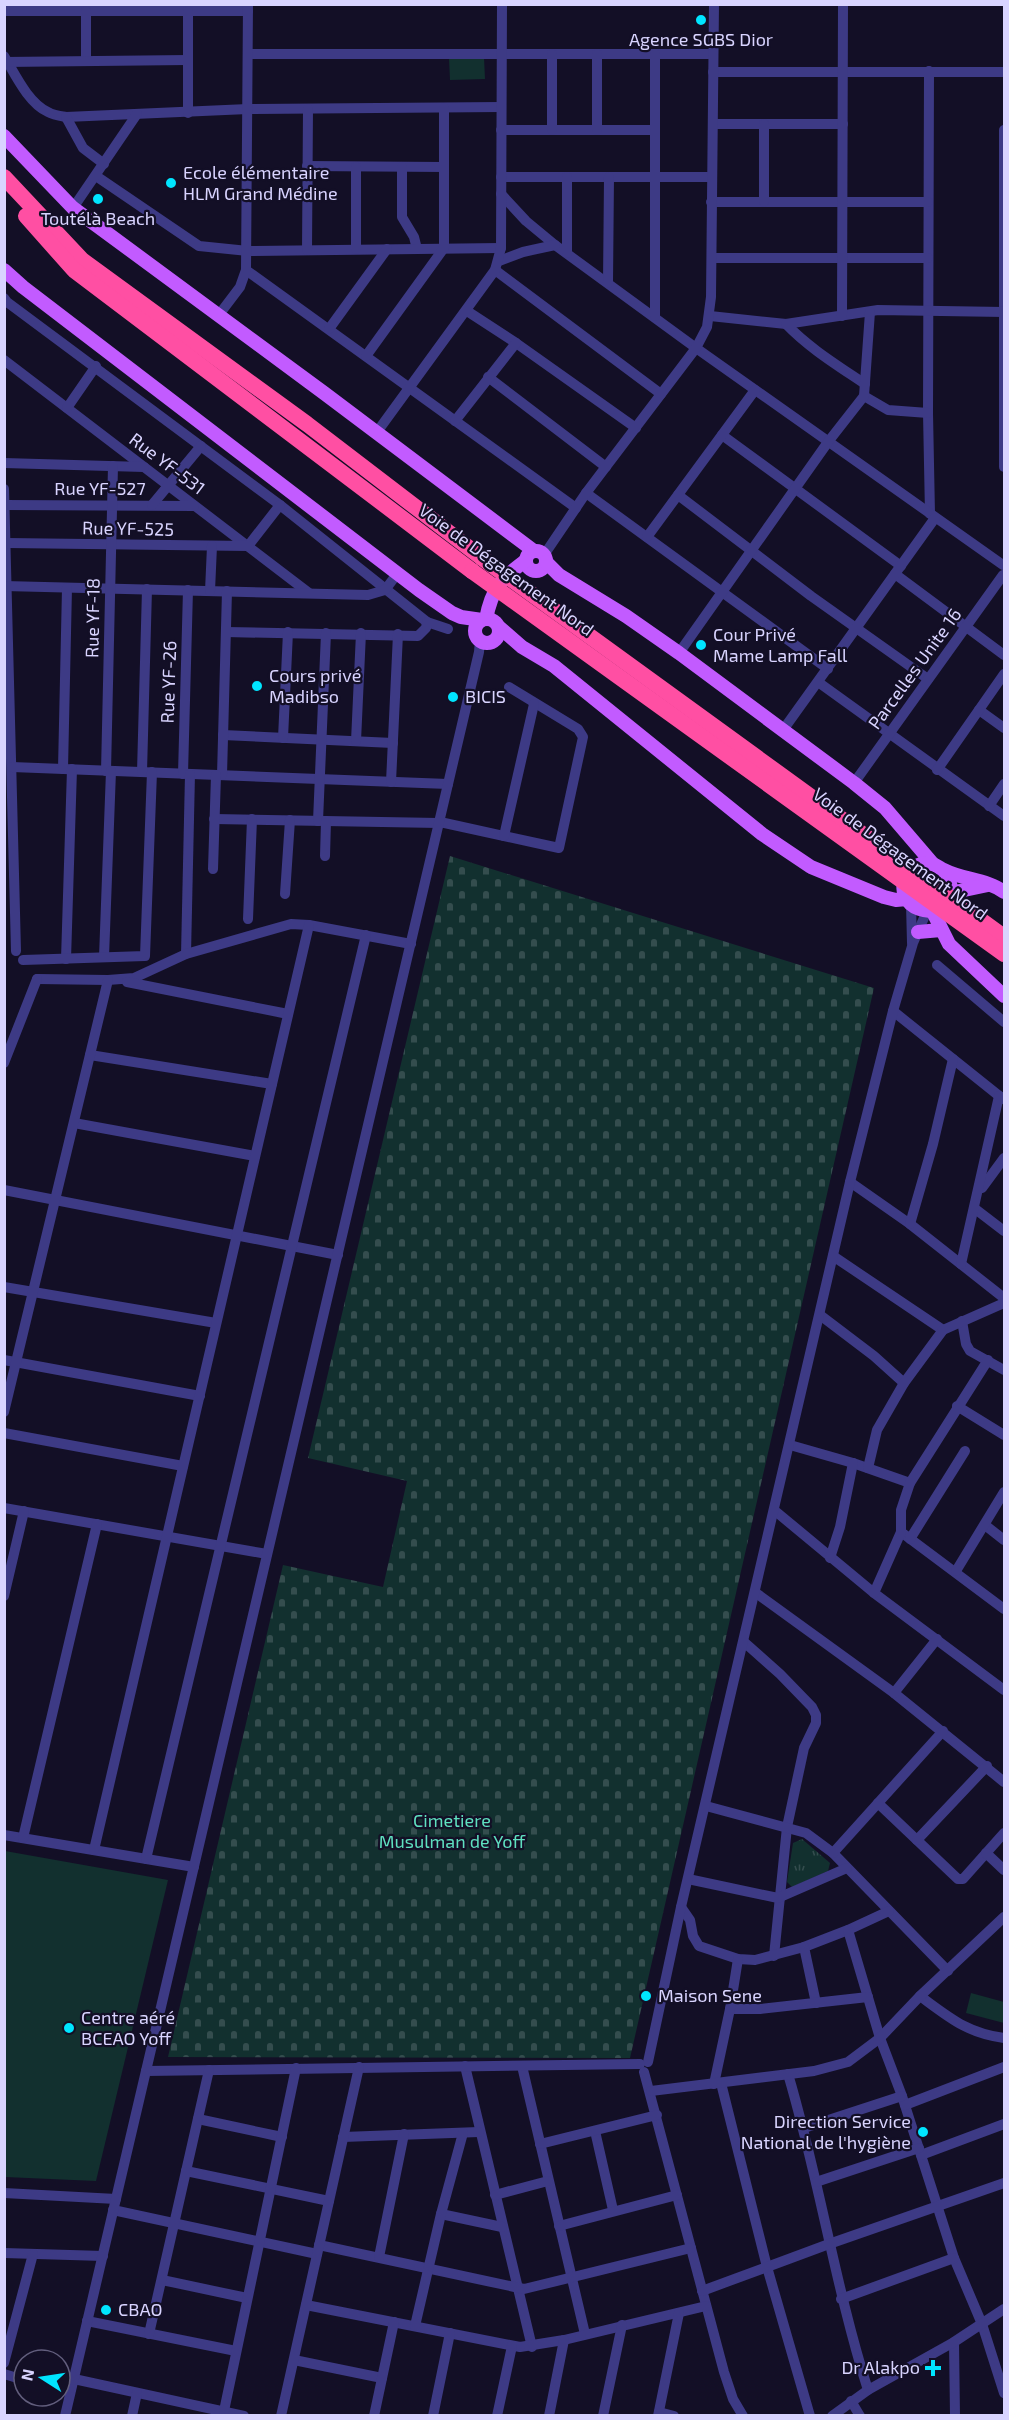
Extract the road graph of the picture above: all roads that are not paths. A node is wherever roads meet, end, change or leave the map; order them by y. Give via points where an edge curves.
1 (502, 4) edge
2 (714, 4) edge
3 (843, 4) edge
4 (129, 8) edge
5 (248, 8) edge
6 (82, 9) edge
7 (4, 11) edge
8 (188, 11) junction
9 (248, 54) junction
10 (502, 54) junction
11 (552, 54) junction
12 (597, 54) junction
13 (656, 54) junction
14 (712, 54) junction
15 (5, 59) edge
16 (86, 60) junction
17 (188, 60) junction
18 (713, 72) junction
19 (843, 72) junction
20 (929, 72) junction
21 (1005, 72) edge
22 (501, 107) junction
23 (444, 108) junction
24 (248, 109) junction
25 (308, 109) junction
26 (188, 113) junction
27 (137, 114) junction
28 (66, 117) junction
29 (712, 124) junction
30 (764, 124) junction
31 (843, 124) junction
32 (501, 130) junction
33 (552, 130) junction
34 (597, 130) junction
35 (655, 130) junction
36 (1005, 130) edge
37 (4, 136) edge
38 (104, 164) junction
39 (307, 166) junction
40 (356, 166) junction
41 (444, 166) junction
42 (402, 167) junction
43 (96, 176) junction
44 (4, 177) edge
45 (501, 177) junction
46 (567, 177) junction
47 (609, 177) junction
48 (655, 177) junction
49 (712, 177) junction
50 (4, 194) edge
51 (501, 194) junction
52 (711, 202) junction
53 (764, 202) junction
54 (842, 202) junction
55 (928, 202) junction
56 (74, 208) junction
57 (555, 245) junction
58 (444, 248) junction
59 (501, 248) junction
60 (356, 249) junction
61 (387, 249) junction
62 (417, 249) junction
63 (248, 250) junction
64 (307, 250) junction
65 (567, 253) junction
66 (711, 258) junction
67 (842, 258) junction
68 (928, 258) junction
69 (497, 266) junction
70 (4, 270) edge
71 (246, 270) junction
72 (1004, 281) edge
73 (608, 283) junction
74 (5, 301) edge
75 (928, 310) junction
76 (467, 311) junction
77 (870, 312) junction
78 (1004, 312) edge
79 (218, 316) junction
80 (655, 316) junction
81 (710, 316) junction
82 (842, 316) junction
83 (786, 324) junction
84 (329, 329) junction
85 (516, 343) junction
86 (696, 348) junction
87 (366, 356) junction
88 (4, 360) edge
89 (96, 366) junction
90 (488, 377) junction
91 (865, 384) junction
92 (410, 388) junction
93 (755, 390) junction
94 (661, 394) junction
95 (864, 396) junction
96 (67, 408) junction
97 (928, 413) junction
98 (455, 421) junction
99 (636, 428) junction
100 (377, 432) junction
101 (722, 435) junction
102 (1004, 438) edge
103 (828, 442) junction
104 (201, 446) junction
105 (4, 463) edge
106 (113, 466) junction
107 (144, 467) junction
108 (606, 467) junction
109 (1005, 467) edge
110 (168, 485) junction
111 (4, 489) edge
112 (795, 489) junction
113 (586, 493) junction
114 (678, 495) junction
115 (5, 505) edge
116 (112, 505) junction
117 (152, 505) junction
118 (280, 505) junction
119 (195, 506) junction
120 (576, 508) junction
121 (933, 516) junction
122 (647, 537) junction
123 (7, 543) junction
124 (111, 545) junction
125 (212, 546) junction
126 (248, 546) junction
127 (751, 552) junction
128 (535, 561) junction
129 (477, 565) junction
130 (898, 570) junction
131 (1004, 570) edge
132 (397, 574) junction
133 (6, 586) edge
134 (67, 588) junction
135 (110, 589) junction
136 (147, 590) junction
137 (385, 590) junction
138 (188, 591) junction
139 (210, 591) junction
140 (226, 591) junction
141 (722, 592) junction
142 (309, 593) junction
143 (427, 622) junction
144 (967, 625) junction
145 (857, 628) junction
146 (448, 629) dead end
147 (226, 632) junction
148 (288, 632) junction
149 (487, 632) junction
150 (326, 633) junction
151 (361, 633) junction
152 (398, 634) junction
153 (7, 643) edge
154 (679, 653) junction
155 (1005, 655) edge
156 (828, 669) junction
157 (1005, 675) edge
158 (928, 679) junction
159 (818, 682) junction
160 (509, 687) dead end
161 (8, 699) edge
162 (534, 704) junction
163 (979, 710) junction
164 (1005, 728) edge
165 (783, 730) junction
166 (890, 733) junction
167 (223, 735) junction
168 (284, 738) junction
169 (321, 739) junction
170 (356, 741) junction
171 (393, 743) junction
172 (12, 767) junction
173 (68, 769) junction
174 (937, 770) junction
175 (108, 771) junction
176 (147, 772) junction
177 (187, 774) junction
178 (219, 775) junction
179 (320, 779) junction
180 (9, 782) edge
181 (391, 782) junction
182 (854, 783) junction
183 (448, 784) junction
184 (1005, 784) edge
185 (989, 806) junction
186 (1005, 816) edge
187 (214, 819) junction
188 (252, 819) junction
189 (290, 820) junction
190 (322, 821) junction
191 (439, 822) junction
192 (905, 831) junction
193 (504, 836) junction
194 (9, 837) edge
195 (325, 856) dead end
196 (915, 867) junction
197 (938, 867) junction
198 (213, 869) dead end
199 (1000, 887) edge
200 (10, 891) edge
201 (285, 894) dead end
202 (907, 897) junction
203 (938, 904) junction
204 (248, 919) dead end
205 (309, 924) junction
206 (941, 930) junction
207 (366, 935) junction
208 (1005, 937) edge
209 (915, 938) junction
210 (411, 944) junction
211 (949, 944) junction
212 (4, 951) edge
213 (16, 951) junction
214 (186, 954) junction
215 (1005, 954) edge
216 (104, 957) junction
217 (66, 959) junction
218 (23, 960) junction
219 (937, 965) dead end
220 (37, 979) junction
221 (111, 980) junction
222 (1005, 996) edge
223 (893, 1011) junction
224 (288, 1014) junction
225 (1005, 1022) edge
226 (8, 1044) edge
227 (90, 1055) junction
228 (953, 1059) junction
229 (4, 1064) edge
230 (272, 1084) junction
231 (1002, 1098) edge
232 (74, 1123) junction
233 (255, 1156) junction
234 (1005, 1158) edge
235 (850, 1182) junction
236 (4, 1191) edge
237 (978, 1193) junction
238 (55, 1200) junction
239 (974, 1208) junction
240 (910, 1224) junction
241 (1005, 1232) edge
242 (237, 1235) junction
243 (292, 1246) junction
244 (338, 1255) junction
245 (833, 1256) junction
246 (961, 1264) junction
247 (4, 1287) edge
248 (33, 1292) junction
249 (1005, 1298) edge
250 (1005, 1303) edge
251 (820, 1315) junction
252 (962, 1321) junction
253 (216, 1323) junction
254 (944, 1330) junction
255 (4, 1360) edge
256 (988, 1360) junction
257 (16, 1362) junction
258 (1005, 1370) edge
259 (904, 1383) junction
260 (200, 1396) junction
261 (957, 1406) junction
262 (4, 1412) edge
263 (4, 1433) edge
264 (1005, 1435) edge
265 (790, 1446) junction
266 (965, 1451) dead end
267 (854, 1463) junction
268 (183, 1466) junction
269 (868, 1468) junction
270 (910, 1483) junction
271 (1005, 1492) edge
272 (4, 1508) edge
273 (774, 1510) junction
274 (24, 1511) junction
275 (97, 1524) junction
276 (985, 1525) junction
277 (905, 1536) junction
278 (167, 1537) junction
279 (1005, 1540) edge
280 (220, 1546) junction
281 (267, 1554) junction
282 (830, 1558) junction
283 (956, 1571) junction
284 (756, 1593) junction
285 (874, 1593) junction
286 (4, 1596) edge
287 (1005, 1609) edge
288 (937, 1640) junction
289 (744, 1642) junction
290 (1005, 1690) edge
291 (894, 1693) junction
292 (943, 1731) junction
293 (987, 1766) junction
294 (1005, 1782) edge
295 (878, 1803) junction
296 (706, 1806) junction
297 (787, 1827) junction
298 (1005, 1833) edge
299 (4, 1835) edge
300 (23, 1838) junction
301 (917, 1840) junction
302 (94, 1850) junction
303 (833, 1853) junction
304 (986, 1853) junction
305 (146, 1859) junction
306 (194, 1867) junction
307 (847, 1868) junction
308 (1005, 1870) edge
309 (688, 1879) junction
310 (778, 1898) junction
311 (681, 1907) junction
312 (889, 1911) junction
313 (1005, 1917) edge
314 (848, 1930) junction
315 (804, 1947) junction
316 (774, 1956) junction
317 (738, 1959) junction
318 (948, 1971) junction
319 (920, 1996) junction
320 (868, 1997) junction
321 (816, 2003) junction
322 (730, 2009) junction
323 (879, 2038) junction
324 (1005, 2038) edge
325 (465, 2066) junction
326 (522, 2066) junction
327 (642, 2066) junction
328 (358, 2067) junction
329 (1005, 2067) edge
330 (296, 2068) junction
331 (209, 2070) junction
332 (146, 2071) junction
333 (788, 2074) junction
334 (717, 2084) junction
335 (650, 2087) junction
336 (903, 2101) junction
337 (657, 2115) junction
338 (198, 2119) junction
339 (1005, 2124) edge
340 (804, 2128) junction
341 (595, 2131) junction
342 (479, 2132) junction
343 (463, 2133) junction
344 (404, 2134) junction
345 (282, 2137) junction
346 (343, 2137) junction
347 (540, 2144) junction
348 (920, 2152) junction
349 (186, 2171) junction
350 (548, 2181) junction
351 (816, 2182) junction
352 (1005, 2183) edge
353 (271, 2189) junction
354 (4, 2193) edge
355 (495, 2195) junction
356 (677, 2195) junction
357 (116, 2199) junction
358 (329, 2201) junction
359 (938, 2206) junction
360 (113, 2210) junction
361 (613, 2210) junction
362 (441, 2214) junction
363 (175, 2224) junction
364 (559, 2226) junction
365 (502, 2227) junction
366 (260, 2242) junction
367 (829, 2244) junction
368 (691, 2248) junction
369 (318, 2250) junction
370 (4, 2253) edge
371 (33, 2254) junction
372 (103, 2256) junction
373 (379, 2257) junction
374 (954, 2258) junction
375 (429, 2267) junction
376 (767, 2267) junction
377 (570, 2278) junction
378 (162, 2280) junction
379 (520, 2289) junction
380 (702, 2291) junction
381 (247, 2298) junction
382 (841, 2299) junction
383 (306, 2305) junction
384 (706, 2306) junction
385 (1005, 2309) edge
386 (679, 2313) junction
387 (87, 2321) junction
388 (394, 2322) junction
389 (982, 2324) junction
390 (622, 2325) junction
391 (416, 2326) junction
392 (450, 2333) junction
393 (149, 2334) junction
394 (585, 2334) junction
395 (564, 2340) junction
396 (954, 2342) junction
397 (512, 2346) junction
398 (532, 2347) junction
399 (236, 2351) junction
400 (294, 2360) junction
401 (4, 2363) edge
402 (72, 2372) edge
403 (382, 2378) junction
404 (72, 2385) edge
405 (868, 2390) junction
406 (138, 2392) junction
407 (1005, 2393) edge
408 (851, 2401) junction
409 (224, 2412) junction
410 (658, 2414) edge
411 (132, 2415) edge
412 (244, 2415) edge
413 (281, 2415) edge
414 (374, 2415) edge
415 (433, 2415) edge
416 (497, 2415) edge
417 (549, 2415) edge
418 (603, 2415) edge
419 (674, 2415) edge
420 (743, 2415) edge
421 (810, 2415) edge
422 (832, 2415) edge
423 (860, 2415) edge
424 (956, 2415) edge

1 - 10 street
2 - 14 street
3 - 19 street
4 - 6 street
4 - 8 street
5 - 8 street
5 - 9 street
6 - 7 street
6 - 16 street
8 - 17 street
9 - 10 street
9 - 24 street
10 - 11 street
10 - 22 street
11 - 12 street
11 - 33 street
12 - 13 street
12 - 34 street
13 - 14 street
13 - 35 street
14 - 18 street
15 - 16 street
15 - 28 street via 39,106
16 - 17 street
17 - 26 street
18 - 19 street
18 - 29 street
19 - 20 street
19 - 31 street
20 - 21 street
20 - 55 street
22 - 23 street
22 - 32 street
23 - 25 street
23 - 41 street
24 - 25 street
24 - 26 street
24 - 63 street
25 - 39 street
26 - 27 street
27 - 28 street
27 - 38 street
28 - 38 street via 83,148
29 - 30 street
29 - 49 street
30 - 31 street
30 - 53 street
31 - 54 street
32 - 33 street
32 - 45 street
33 - 34 street
34 - 35 street
35 - 48 street
36 - 72 street
37 - 56 main road
38 - 43 street
39 - 40 street
39 - 64 street
40 - 42 street
40 - 60 street
41 - 42 street
41 - 58 street
42 - 62 street via 403,222
43 - 56 street
43 - 63 street via 199,246
44 - 129 highway, Voie de Dégagement Nord via 82,260 307,424
45 - 46 street
45 - 51 street
46 - 47 street
46 - 65 street
47 - 48 street
47 - 73 street
48 - 49 street
48 - 80 street
49 - 52 street
50 - 129 highway, Voie de Dégagement Nord via 74,270
51 - 57 street
51 - 59 street
52 - 53 street
52 - 66 street
53 - 54 street
54 - 55 street
54 - 67 street
55 - 68 street
56 - 79 main road
57 - 65 street
57 - 69 street via 523,252
58 - 59 street
58 - 62 street
58 - 87 street
59 - 69 street
60 - 61 street
60 - 64 street
61 - 62 street
61 - 84 street
63 - 64 street
63 - 71 street
65 - 73 street
66 - 67 street
66 - 81 street
67 - 68 street
67 - 82 street
68 - 75 street
69 - 76 street
69 - 94 street
70 - 132 main road
71 - 79 street via 240,287
71 - 84 street
72 - 78 street
73 - 80 street
74 - 89 street
75 - 77 street
75 - 78 street
75 - 97 street
76 - 85 street
76 - 92 street
77 - 82 street
77 - 91 street
78 - 102 street
79 - 100 main road
80 - 86 street
81 - 83 street
81 - 86 street
82 - 83 street
83 - 91 street via 820,354
84 - 87 street
85 - 90 street
85 - 99 street
86 - 93 street
86 - 94 street
87 - 92 street
88 - 96 street, Rue YF-531
89 - 96 street
89 - 104 street
90 - 98 street
90 - 108 street
91 - 95 street
92 - 98 street
92 - 100 street
93 - 101 street
93 - 103 street
94 - 99 street
95 - 97 street via 888,410
95 - 103 street
96 - 107 street, Rue YF-531
97 - 121 street
98 - 120 street
99 - 108 street
100 - 128 main road via 517,537
101 - 112 street
101 - 114 street
102 - 109 street
103 - 112 street
103 - 121 street
104 - 110 street
104 - 118 street
105 - 106 street
106 - 107 street
106 - 116 street, Rue YF-18
107 - 110 street, Rue YF-531
108 - 113 street
110 - 117 street
110 - 119 street, Rue YF-531
111 - 115 street
112 - 127 street
112 - 130 street
113 - 120 street
113 - 122 street
114 - 122 street
114 - 127 street
115 - 116 street, Rue YF-527
115 - 123 street
116 - 117 street, Rue YF-527
116 - 124 street, Rue YF-18
117 - 119 street, Rue YF-527
118 - 126 street
118 - 137 street
119 - 126 street, Rue YF-531
120 - 128 street
121 - 130 street
121 - 131 street
122 - 141 street
123 - 124 street, Rue YF-525
123 - 133 street
124 - 125 street, Rue YF-525
124 - 135 street, Rue YF-18
125 - 126 street, Rue YF-525
125 - 139 street
126 - 142 street, Rue YF-531
127 - 141 street
127 - 145 street
128 - 149 main road via 502,589
128 - 154 main road
129 - 208 highway, Voie de Dégagement Nord, bridge
129 - 215 highway, Voie de Dégagement Nord, bridge
130 - 144 street
130 - 145 street
131 - 144 street, Parcelles Unite 16
132 - 137 street
132 - 149 main road
133 - 134 street
133 - 153 street
134 - 135 street
134 - 173 street
135 - 136 street
135 - 175 street, Rue YF-18
136 - 138 street
136 - 176 street
137 - 142 street via 368,595
137 - 143 street
138 - 139 street
138 - 177 street, Rue YF-26
139 - 140 street
140 - 142 street
140 - 147 street
141 - 154 street
141 - 156 street
143 - 146 street
143 - 152 street via 418,636
144 - 155 street
144 - 158 street, Parcelles Unite 16
145 - 156 street
145 - 158 street
147 - 148 street
147 - 167 street
148 - 150 street
148 - 168 street
149 - 183 street
149 - 202 main road via 554,666 762,834 811,867 890,899
150 - 151 street
150 - 169 street
151 - 152 street
151 - 170 street
152 - 171 street
153 - 161 street
154 - 165 main road
156 - 159 street
157 - 163 street
158 - 166 street, Parcelles Unite 16
159 - 165 street
159 - 166 street
160 - 162 street
161 - 172 street
162 - 193 street
162 - 193 street via 578,729 584,737 581,757 560,848
163 - 164 street
163 - 174 street
165 - 182 main road
166 - 174 street
166 - 182 street, Parcelles Unite 16
167 - 168 street
167 - 178 street
168 - 169 street
169 - 170 street
169 - 179 street
170 - 171 street
171 - 181 street
172 - 173 street
172 - 180 street
173 - 175 street
173 - 217 street
174 - 185 street
175 - 176 street
175 - 216 street, Rue YF-18
176 - 177 street
176 - 216 street via 145,956
177 - 178 street
177 - 214 street, Rue YF-26
178 - 179 street
178 - 187 street
179 - 181 street
179 - 190 street
180 - 194 street
181 - 183 street
182 - 192 main road via 885,808
183 - 191 street
184 - 185 street
185 - 186 street
187 - 188 street
187 - 198 street
188 - 189 street
188 - 204 street
189 - 190 street
189 - 201 street
190 - 191 street
190 - 195 street
191 - 193 street
191 - 210 street
192 - 196 main road
192 - 197 main road
194 - 200 street
196 - 197 main road
196 - 202 main road via 907,875
197 - 199 main road
197 - 203 main road via 950,880
199 - 203 main road
200 - 213 street
202 - 203 main road
202 - 209 street
203 - 206 main road
203 - 209 street
203 - 211 main road
205 - 207 street
205 - 214 street via 291,924
205 - 224 street
206 - 209 main road
206 - 211 main road
207 - 210 street
207 - 243 street
209 - 223 street
210 - 244 street
211 - 222 main road
212 - 213 street
213 - 218 street
214 - 221 street via 134,978
216 - 217 street
217 - 218 street
218 - 220 street
219 - 225 street
220 - 221 street
220 - 226 street
221 - 224 street
221 - 227 street
223 - 228 street
223 - 235 street
224 - 230 street
226 - 229 street
227 - 230 street
227 - 232 street
228 - 231 street
228 - 240 street
230 - 233 street
231 - 237 street
232 - 233 street
232 - 238 street
233 - 242 street
234 - 237 street
235 - 240 street
235 - 245 street
236 - 238 street
237 - 239 street
238 - 242 street
238 - 248 street
239 - 241 street
239 - 246 street
240 - 246 street
242 - 243 street
242 - 253 street
243 - 244 street
243 - 280 street
244 - 281 street
245 - 251 street
245 - 254 street
246 - 249 street
247 - 248 street
248 - 253 street
248 - 257 street
250 - 252 street
251 - 259 street
251 - 265 street
252 - 254 street
252 - 256 street via 970,1351
253 - 260 street
254 - 259 street
255 - 257 street
256 - 258 street
256 - 261 street
257 - 260 street
257 - 262 street
259 - 269 street via 877,1430
260 - 268 street
261 - 264 street
261 - 270 street
263 - 268 street
265 - 267 street
265 - 273 street
266 - 277 street
267 - 269 street
267 - 282 street
268 - 278 street
269 - 270 street
270 - 277 street via 901,1510
271 - 276 street
272 - 274 street
273 - 282 street
273 - 284 street
274 - 275 street
274 - 286 street
275 - 278 street
275 - 300 street
276 - 279 street
276 - 283 street
277 - 283 street
277 - 285 street
278 - 280 street
278 - 302 street
280 - 281 street
280 - 305 street
281 - 306 street
282 - 285 street
283 - 287 street
284 - 289 street
284 - 291 street
285 - 288 street
288 - 290 street
288 - 291 street
289 - 296 street
289 - 297 street via 780,1674 816,1715 804,1748
291 - 292 street
292 - 293 street
292 - 295 street
293 - 294 street
293 - 301 street
295 - 301 street
295 - 303 street
296 - 297 street
296 - 309 street
297 - 303 street via 806,1833
297 - 310 street
298 - 304 street
299 - 300 street
300 - 302 street
301 - 304 street via 958,1879 963,1879
302 - 305 street
303 - 307 street
304 - 308 street
305 - 306 street
306 - 332 street
307 - 310 street
307 - 312 street
309 - 310 street
309 - 311 street
310 - 316 street
311 - 317 street via 699,1946
311 - 327 street via 651,2045
312 - 314 street
312 - 318 street
313 - 318 street
314 - 315 street
314 - 320 street
315 - 316 street
315 - 321 street
316 - 317 street
317 - 322 street
318 - 319 street
319 - 323 street
319 - 324 street via 964,2028
320 - 321 street
320 - 323 street
321 - 322 street
322 - 334 street
323 - 333 street via 857,2057 840,2065
323 - 336 street
325 - 326 street
325 - 328 street
325 - 342 street
326 - 327 street
326 - 347 street
327 - 335 street
328 - 330 street
328 - 346 street
329 - 336 street
330 - 331 street
330 - 345 street
331 - 332 street
331 - 338 street
332 - 357 street
333 - 334 street
333 - 340 street
334 - 335 street
334 - 376 street
335 - 337 street
336 - 340 street
336 - 348 street
337 - 341 street
337 - 356 street
338 - 345 street
338 - 349 street
339 - 348 street
340 - 351 street
341 - 347 street
341 - 361 street
342 - 343 street
342 - 355 street
343 - 344 street
343 - 362 street
344 - 346 street
344 - 373 street
345 - 353 street
346 - 358 street
347 - 350 street
348 - 351 street
348 - 359 street
349 - 353 street
349 - 363 street
350 - 355 street
350 - 364 street
351 - 367 street
352 - 359 street
353 - 358 street
353 - 366 street
354 - 357 street
355 - 365 street
356 - 361 street
356 - 368 street
357 - 360 street
358 - 369 street
359 - 367 street
359 - 374 street
360 - 363 street
360 - 372 street
361 - 364 street
362 - 365 street
362 - 375 street
363 - 366 street
363 - 378 street
364 - 377 street
365 - 379 street
366 - 369 street
366 - 381 street
367 - 376 street
367 - 382 street
368 - 377 street
368 - 380 street
369 - 373 street
369 - 383 street
370 - 371 street
371 - 372 street
371 - 401 street
372 - 387 street
373 - 375 street
374 - 382 street
374 - 389 street
375 - 379 street
375 - 391 street
376 - 380 street
376 - 421 street
377 - 379 street
377 - 394 street
378 - 381 street
378 - 393 street
379 - 398 street
380 - 384 street
381 - 399 street
382 - 405 street
383 - 388 street
383 - 400 street
384 - 386 street
384 - 420 street via 733,2400
385 - 389 street
386 - 390 street
386 - 410 street
387 - 393 street
387 - 402 street
388 - 391 street
388 - 403 street
389 - 396 street
389 - 407 street
390 - 394 street
390 - 418 street
391 - 392 street
392 - 397 street
392 - 415 street
393 - 399 street
394 - 395 street
395 - 398 street
395 - 417 street
396 - 405 street
396 - 424 street
397 - 398 street
397 - 416 street
399 - 409 street
400 - 403 street
400 - 413 street
403 - 414 street
404 - 406 street
405 - 408 street
406 - 409 street
406 - 411 street
408 - 422 street
408 - 423 street
409 - 412 street
410 - 419 street

